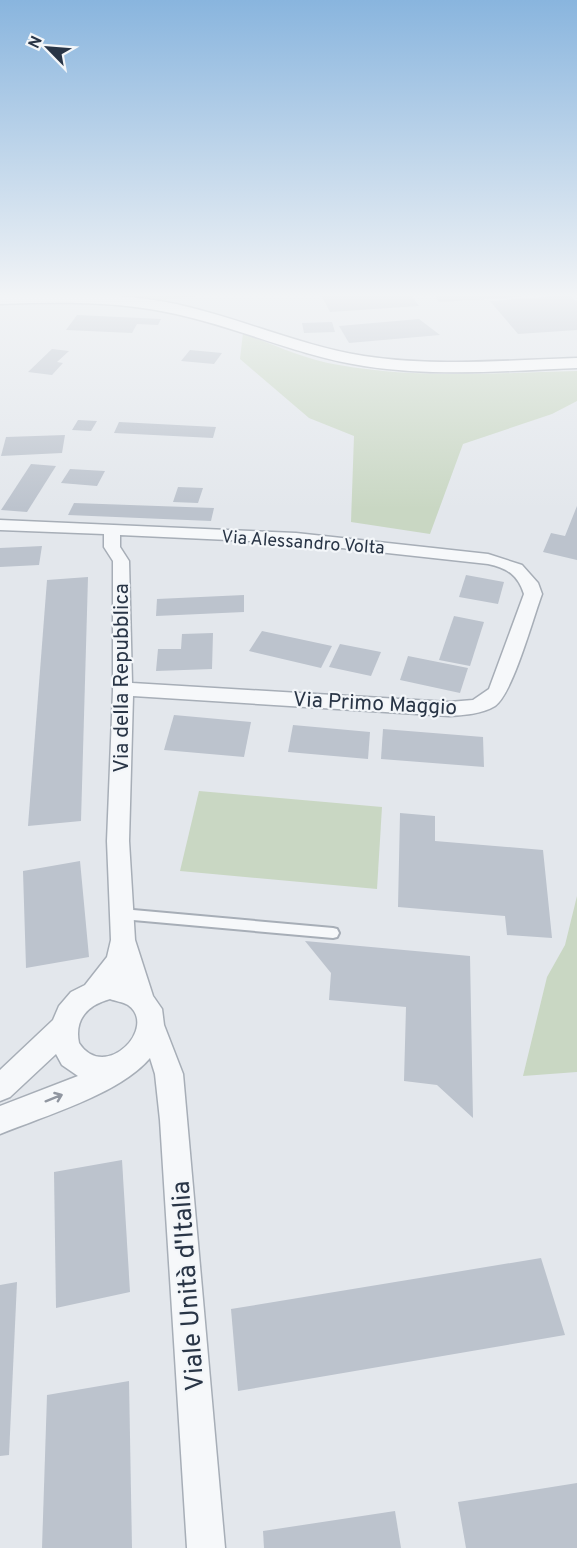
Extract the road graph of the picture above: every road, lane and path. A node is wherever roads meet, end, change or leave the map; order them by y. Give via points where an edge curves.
1 (402, 365) edge
2 (516, 365) edge
3 (0, 525) edge
4 (112, 530) junction
5 (493, 560) joint
6 (123, 691) junction
7 (122, 914) junction
8 (333, 933) dead end
9 (123, 940) junction
10 (94, 992) junction
11 (146, 1012) junction
12 (64, 1027) junction
13 (117, 1067) junction
14 (0, 1088) edge
15 (0, 1120) edge
16 (206, 1548) edge

1 - 2 street
3 - 4 street
4 - 5 street, Via Alessandro Volta via 296,538
4 - 6 street, Via della Repubblica via 112,547 121,561
5 - 6 street, Via Primo Maggio via 525,573 533,594 498,691 491,701 476,707 449,709
6 - 7 street, Via della Repubblica via 118,841
7 - 8 lane
7 - 9 street, Via della Repubblica
9 - 10 street via 117,962
9 - 11 street, Viale Unità d'Italia
10 - 11 street via 126,990
10 - 12 street via 69,1012
11 - 13 street via 147,1043 135,1058
11 - 16 street, Viale Unità d'Italia via 169,1074 173,1109
12 - 13 street via 63,1042 76,1061 99,1070
12 - 14 street
15 -> 13 street via 98,1081

